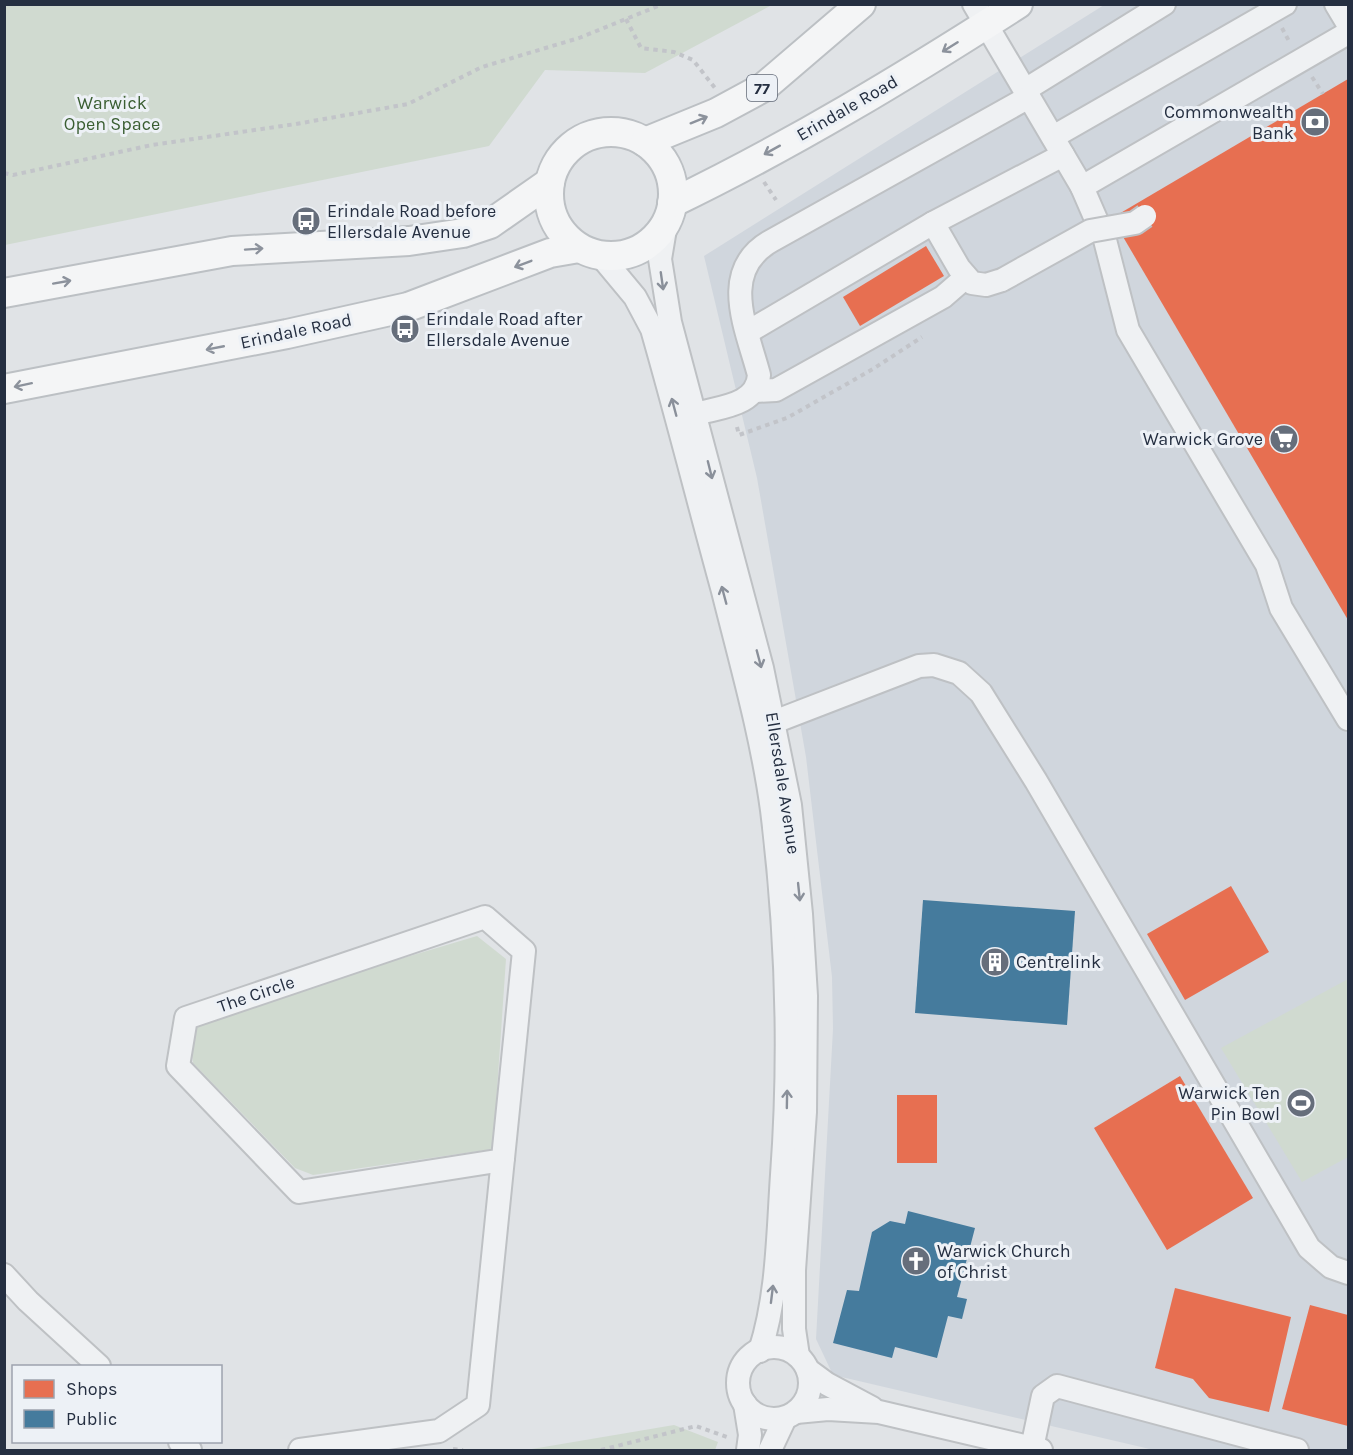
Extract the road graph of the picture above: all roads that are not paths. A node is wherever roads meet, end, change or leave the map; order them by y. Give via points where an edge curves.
1 (861, 4) edge
2 (1018, 4) edge
3 (1164, 4) edge
4 (1285, 4) edge
5 (1336, 4) edge
6 (980, 15) edge
7 (1348, 24) edge
8 (1348, 33) edge
9 (1027, 94) junction
10 (645, 142) junction
11 (1058, 146) junction
12 (550, 182) junction
13 (1082, 187) junction
14 (669, 213) junction
15 (1145, 216) dead end
16 (933, 223) junction
17 (590, 251) junction
18 (966, 277) junction
19 (4, 293) edge
20 (748, 333) junction
21 (4, 389) edge
22 (755, 391) junction
23 (696, 414) junction
24 (1348, 718) edge
25 (765, 725) junction
26 (503, 1160) junction
27 (1348, 1273) edge
28 (4, 1275) edge
29 (760, 1351) junction
30 (803, 1363) junction
31 (98, 1365) edge
32 (745, 1404) junction
33 (879, 1412) junction
34 (790, 1415) junction
35 (756, 1449) edge
36 (1037, 1449) edge
37 (300, 1450) edge
38 (1297, 1450) edge

10 -> 1 main road, 77 via 726,108 764,87
2 - 6 main road, Erindale Road
3 - 9 street
4 - 11 street
5 - 7 street
6 - 9 street
6 -> 14 main road, Erindale Road via 861,102
8 - 13 street
9 - 11 street
9 - 20 street via 760,247 746,264 739,282
10 - 12 main road via 627,134 606,132 587,136 569,147
10 - 14 main road via 662,158 671,180
11 - 13 street
11 - 16 street
12 - 17 main road via 549,201 554,219 564,236
19 -> 12 main road via 232,251 409,241 464,233 490,224
13 - 24 street via 1106,240 1128,330 1268,565 1281,608
14 - 17 main road, Erindale Road via 654,239 638,250 619,255
14 -> 23 street, Ellersdale Avenue via 660,259 662,283 669,322
15 - 18 street, bridge via 1135,222 1090,231 1002,280 977,285
16 - 18 street
16 - 20 street
17 -> 21 main road, Erindale Road via 550,254 408,307
25 -> 17 street, Ellersdale Avenue via 652,329 635,297
18 - 22 street via 944,297 776,390
20 - 22 street via 759,375
22 - 23 street via 741,401
23 -> 25 street, Ellersdale Avenue
25 - 27 street via 919,666 946,668 969,680 1036,780 1309,1248 1331,1267
29 -> 25 street, Ellersdale Avenue via 768,1323 776,1256 786,1111 788,997
25 -> 30 street, Ellersdale Avenue via 790,805 806,996 805,1112 794,1270 794,1329
26 - 26 street, The Circle via 524,951 485,917 186,1018 178,1066 299,1192
26 - 37 street, The Circle via 478,1405 439,1431
28 - 31 street
29 - 30 street via 783,1348
29 - 32 street, Ellersdale Avenue via 747,1360 740,1374 739,1390
30 - 33 street via 826,1384
30 - 34 street, Ellersdale Avenue via 810,1389 803,1406
32 - 34 street via 759,1416 776,1419
32 - 35 street, Ellersdale Avenue
33 - 34 street via 828,1409
33 - 36 street
34 - 35 street, Ellersdale Avenue
36 - 38 street via 1043,1396 1058,1386

